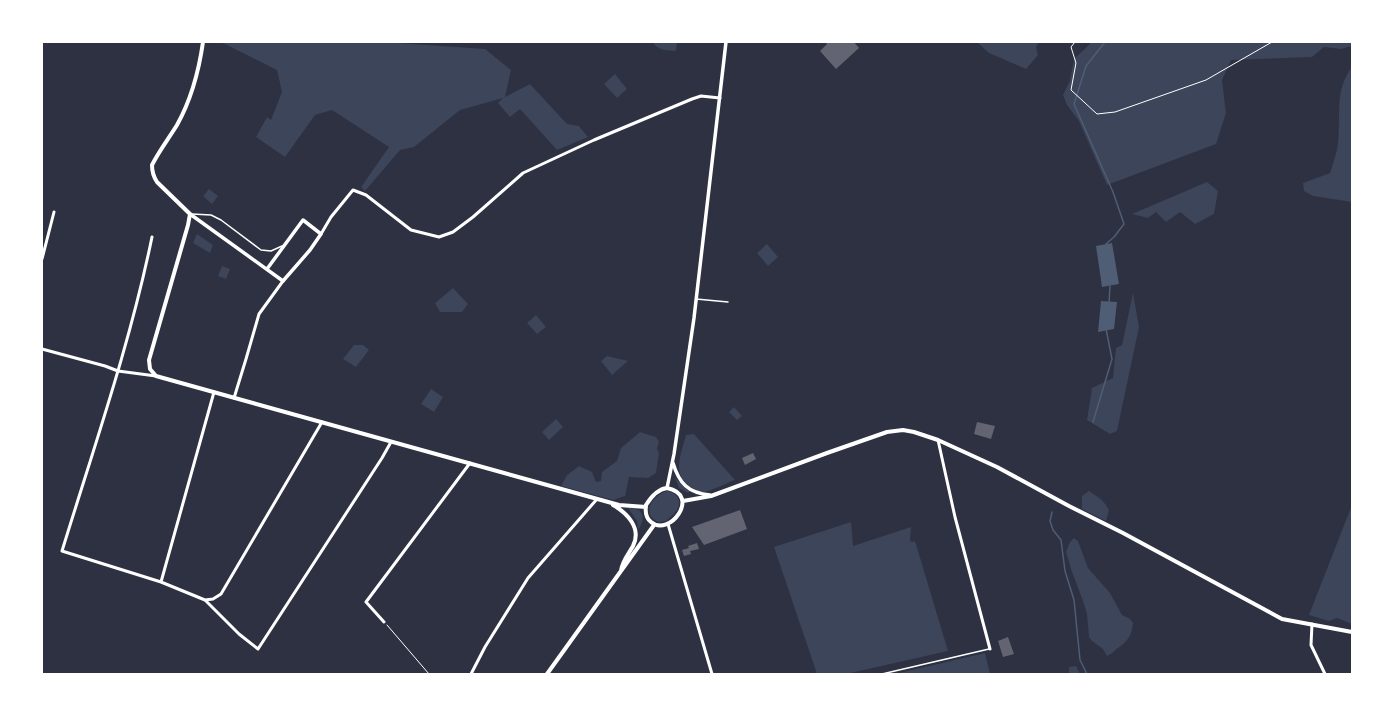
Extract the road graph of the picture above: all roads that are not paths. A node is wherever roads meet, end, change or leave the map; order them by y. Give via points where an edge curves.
1 (203, 42) edge
2 (726, 42) edge
3 (720, 98) junction
4 (54, 212) dead end
5 (190, 214) junction
6 (321, 234) junction
7 (152, 237) dead end
8 (289, 240) junction
9 (42, 259) edge
10 (268, 269) junction
11 (284, 281) junction
12 (696, 299) junction
13 (728, 302) dead end
14 (42, 348) edge
15 (118, 371) junction
16 (156, 376) junction
17 (214, 392) junction
18 (234, 398) junction
19 (322, 422) junction
20 (938, 440) junction
21 (391, 442) junction
22 (672, 462) junction
23 (470, 463) junction
24 (668, 488) junction
25 (711, 496) junction
26 (597, 499) junction
27 (683, 501) junction
28 (610, 502) junction
29 (646, 507) junction
30 (668, 524) junction
31 (654, 525) junction
32 (621, 571) junction
33 (161, 582) junction
34 (205, 600) junction
35 (384, 622) road end
36 (1312, 624) junction
37 (1352, 632) edge
38 (990, 649) joint
39 (471, 674) edge
40 (547, 674) edge
41 (712, 674) edge
42 (882, 674) edge
43 (1325, 674) edge

1 - 5 main road via 193,86 183,112 152,165 153,176
2 - 3 street
3 - 6 street via 701,96 692,99 523,173 454,232 439,237 411,230 366,195 353,190
3 - 12 street
4 - 9 street
5 - 8 lane via 211,215 221,220 261,250 271,251
5 - 10 street
5 - 16 main road via 149,360 150,369
6 - 8 street via 303,220
6 - 11 street
7 - 15 street
8 - 10 street
10 - 11 street
11 - 18 street via 259,314
12 - 13 lane
12 - 22 street
14 - 15 street
15 - 16 street
15 - 33 street via 62,551
16 - 17 main road
17 - 18 main road
17 - 33 street
18 - 19 main road
19 - 21 main road
19 - 34 street via 221,594
20 - 25 main road via 902,430 887,432
20 - 36 main road via 997,467 1282,619
20 - 38 street via 954,517
21 - 23 main road
21 - 34 street via 258,649
22 - 24 street
22 - 25 street via 680,480 686,486 698,494
23 - 26 main road
23 - 35 street via 366,602
24 - 27 main road via 676,490
24 - 29 main road via 658,491
25 - 27 main road
26 - 28 main road
26 - 39 street via 528,578
27 - 30 main road via 681,511
28 - 29 main road
28 - 32 main road via 624,511 634,530 634,544 621,564
29 - 31 main road via 646,516
30 - 31 main road
30 - 41 street
31 - 32 main road
32 - 40 main road
33 - 34 street
36 - 37 main road
36 - 43 street via 1311,645
38 - 42 lane

